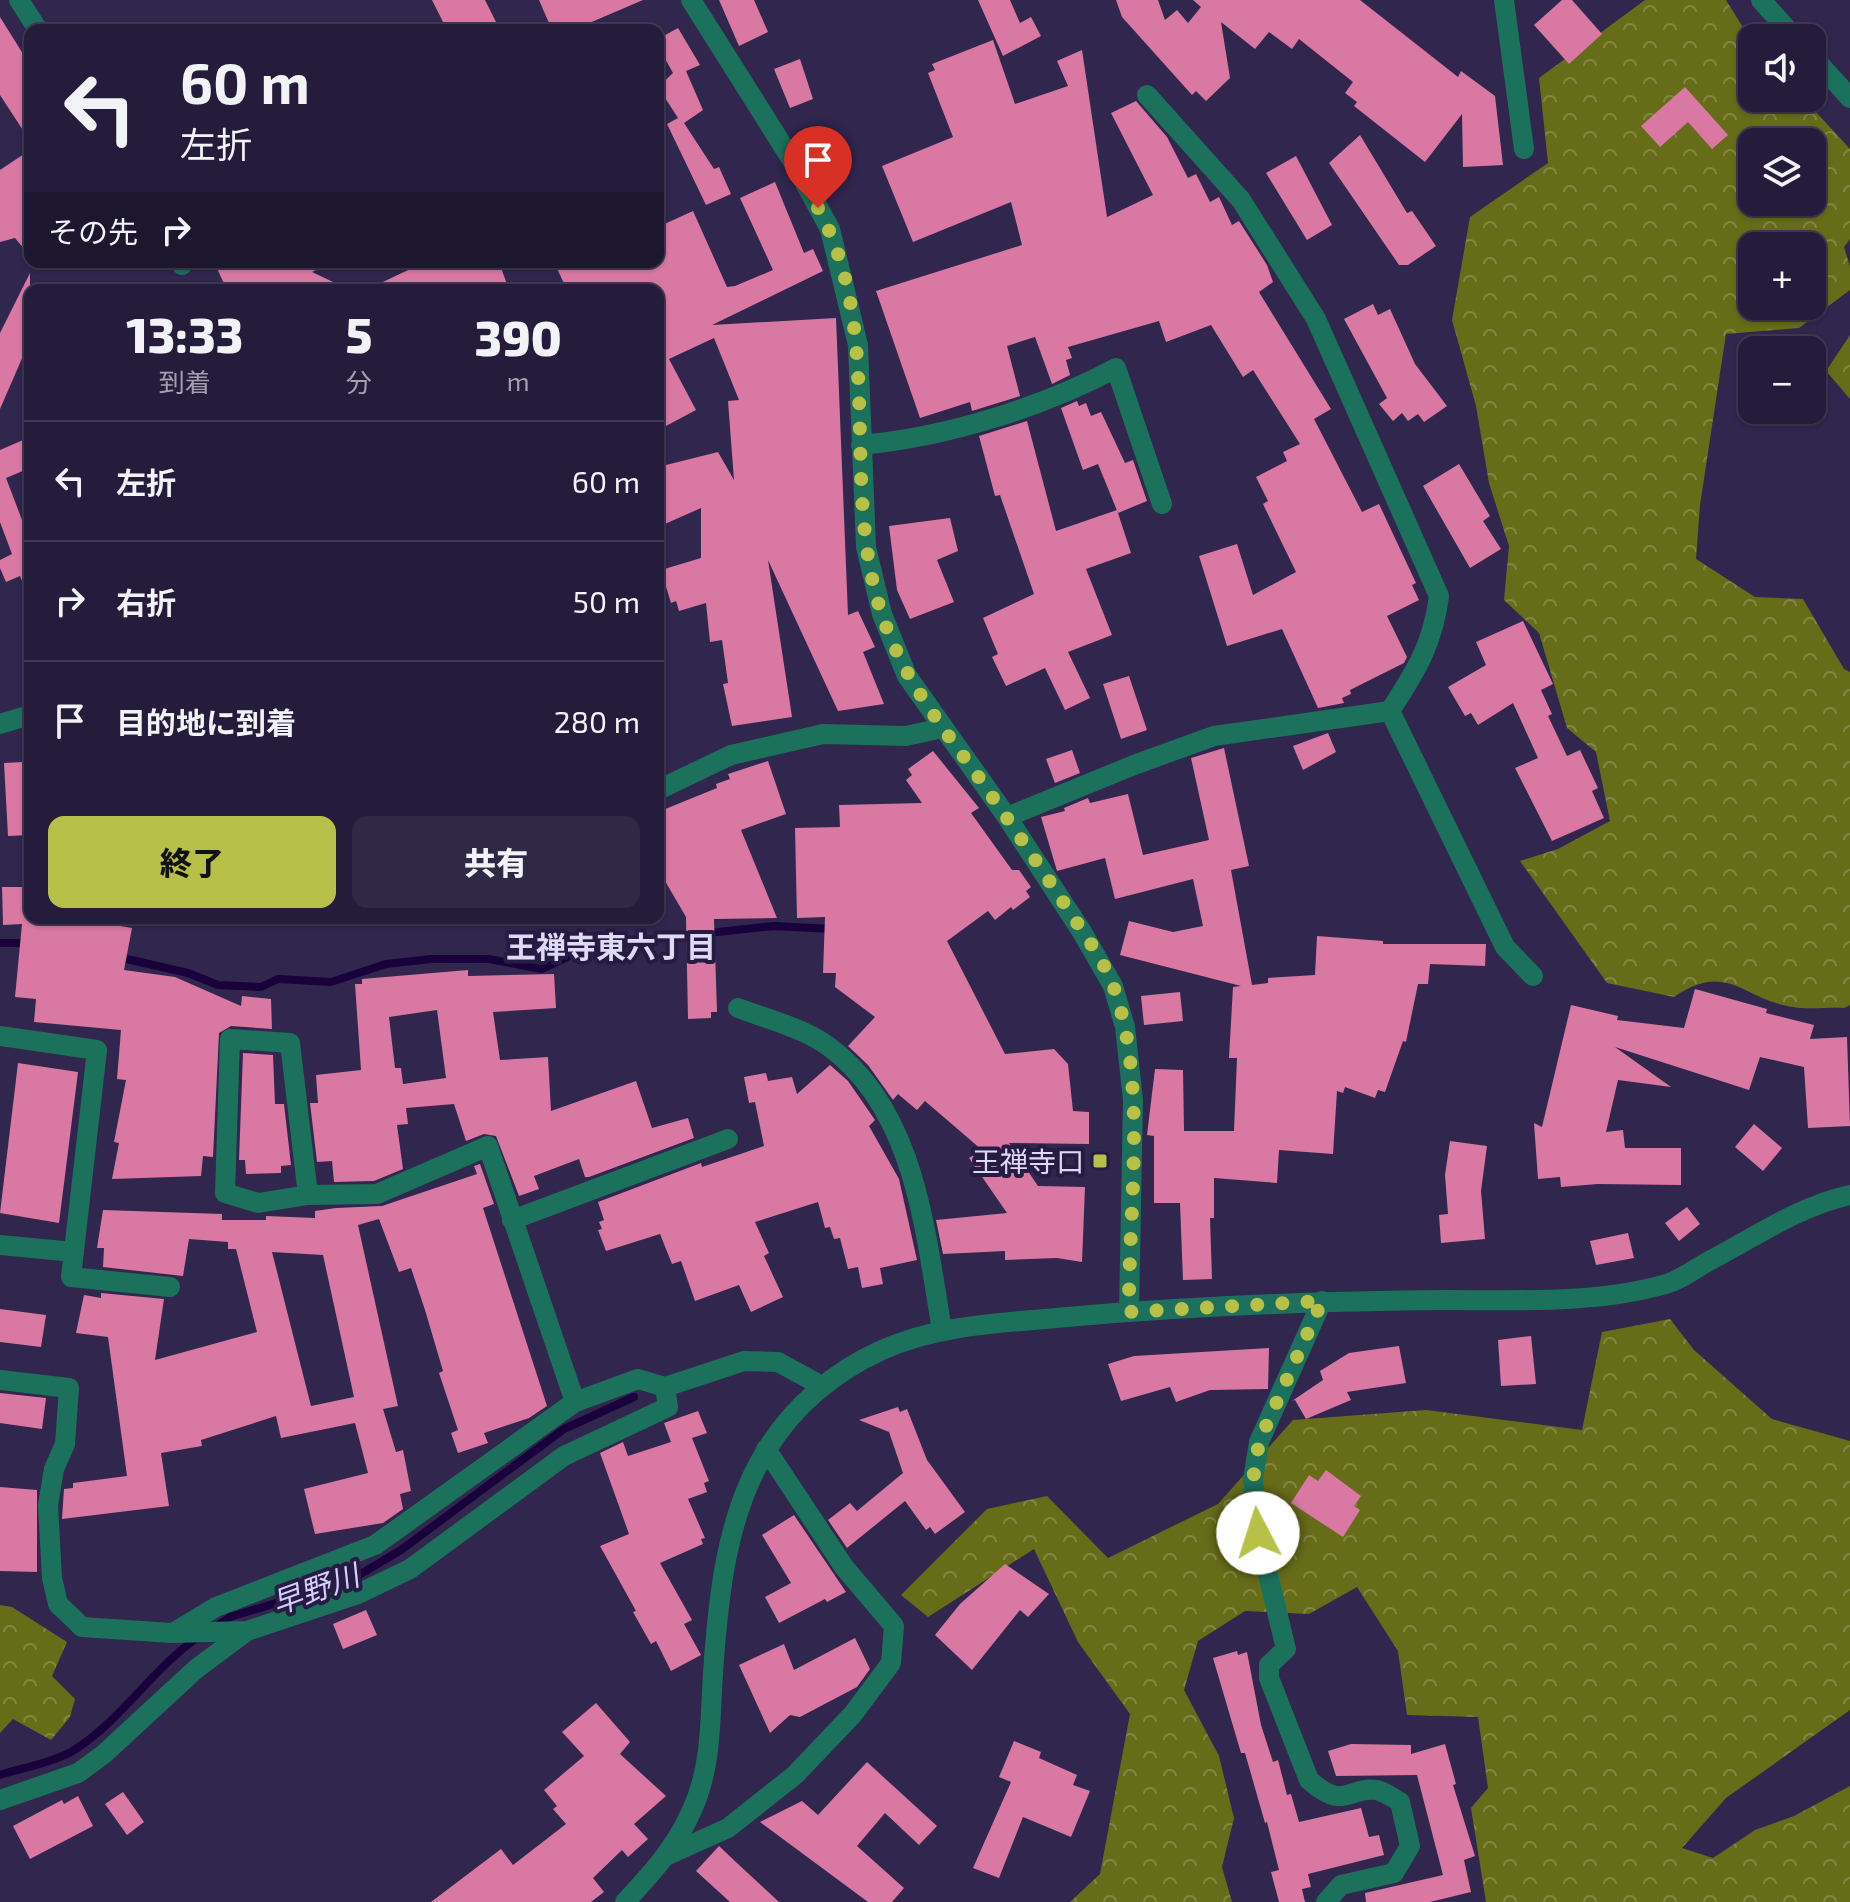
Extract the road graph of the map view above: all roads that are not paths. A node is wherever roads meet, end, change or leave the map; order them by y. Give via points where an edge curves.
1 (19, 0) edge
2 (691, 0) edge
3 (1504, 0) edge
4 (1761, 0) edge
5 (34, 24) edge
6 (1782, 24) edge
7 (1826, 71) edge
8 (1147, 95) dead end
9 (1850, 98) edge
10 (1524, 149) dead end
11 (861, 445) junction
12 (1162, 504) dead end
13 (1390, 711) junction
14 (24, 717) edge
15 (0, 724) edge
16 (942, 728) junction
17 (664, 787) edge
18 (1007, 817) junction
19 (1533, 976) dead end
20 (738, 1008) dead end
21 (1, 1043) edge
22 (728, 1139) dead end
23 (308, 1195) junction
24 (1850, 1195) edge
25 (512, 1220) junction
26 (0, 1245) edge
27 (74, 1252) junction
28 (170, 1287) dead end
29 (1322, 1301) junction
30 (1129, 1312) junction
31 (942, 1330) junction
32 (0, 1380) edge
33 (822, 1386) junction
34 (665, 1387) junction
35 (575, 1402) junction
36 (766, 1449) junction
37 (247, 1631) junction
38 (178, 1632) junction
39 (0, 1800) edge
40 (668, 1855) junction
41 (625, 1902) edge
42 (1326, 1902) edge

1 - 5 street
2 - 11 street via 830,229 858,345
3 - 10 street
4 - 6 street
7 - 9 street
8 - 13 street via 1241,200 1316,319 1439,596 1434,632
11 - 12 street via 906,441 1064,395 1116,368
11 - 16 street via 866,547 882,614 907,676
13 - 18 street via 1214,736
13 - 19 street via 1505,947
14 - 15 street
16 - 17 street via 906,736 823,734 731,755
16 - 18 street
18 - 30 street via 1113,986 1125,1027 1133,1100
20 - 31 street via 825,1044 848,1062 880,1104 899,1139 922,1212
21 - 27 street via 97,1050
22 - 25 street
23 - 23 street via 258,1203 225,1193 230,1039 290,1043
23 - 25 street via 377,1194 488,1146
24 - 29 street via 1778,1221 1668,1284 1513,1300
25 - 35 street
26 - 27 street
27 - 28 street via 71,1277
29 - 30 street
29 - 42 street via 1259,1442 1255,1467 1258,1533 1286,1649 1269,1665 1269,1678 1309,1780 1344,1798 1375,1790 1400,1802 1410,1846 1394,1873 1341,1885
30 - 31 street
31 - 33 street via 883,1349
32 - 38 street via 69,1388 65,1444 48,1505 58,1604 82,1627
33 - 34 street via 778,1362 744,1361
33 - 36 street
34 - 35 street via 638,1379
34 - 37 street via 668,1407 564,1456 410,1569 358,1594
35 - 38 street via 375,1545 216,1607
36 - 40 street via 740,1503 724,1575 703,1774 694,1807
36 - 40 street via 844,1567 894,1626 891,1663 853,1714 795,1775 728,1828
37 - 38 street
37 - 39 street via 78,1773
40 - 41 street

